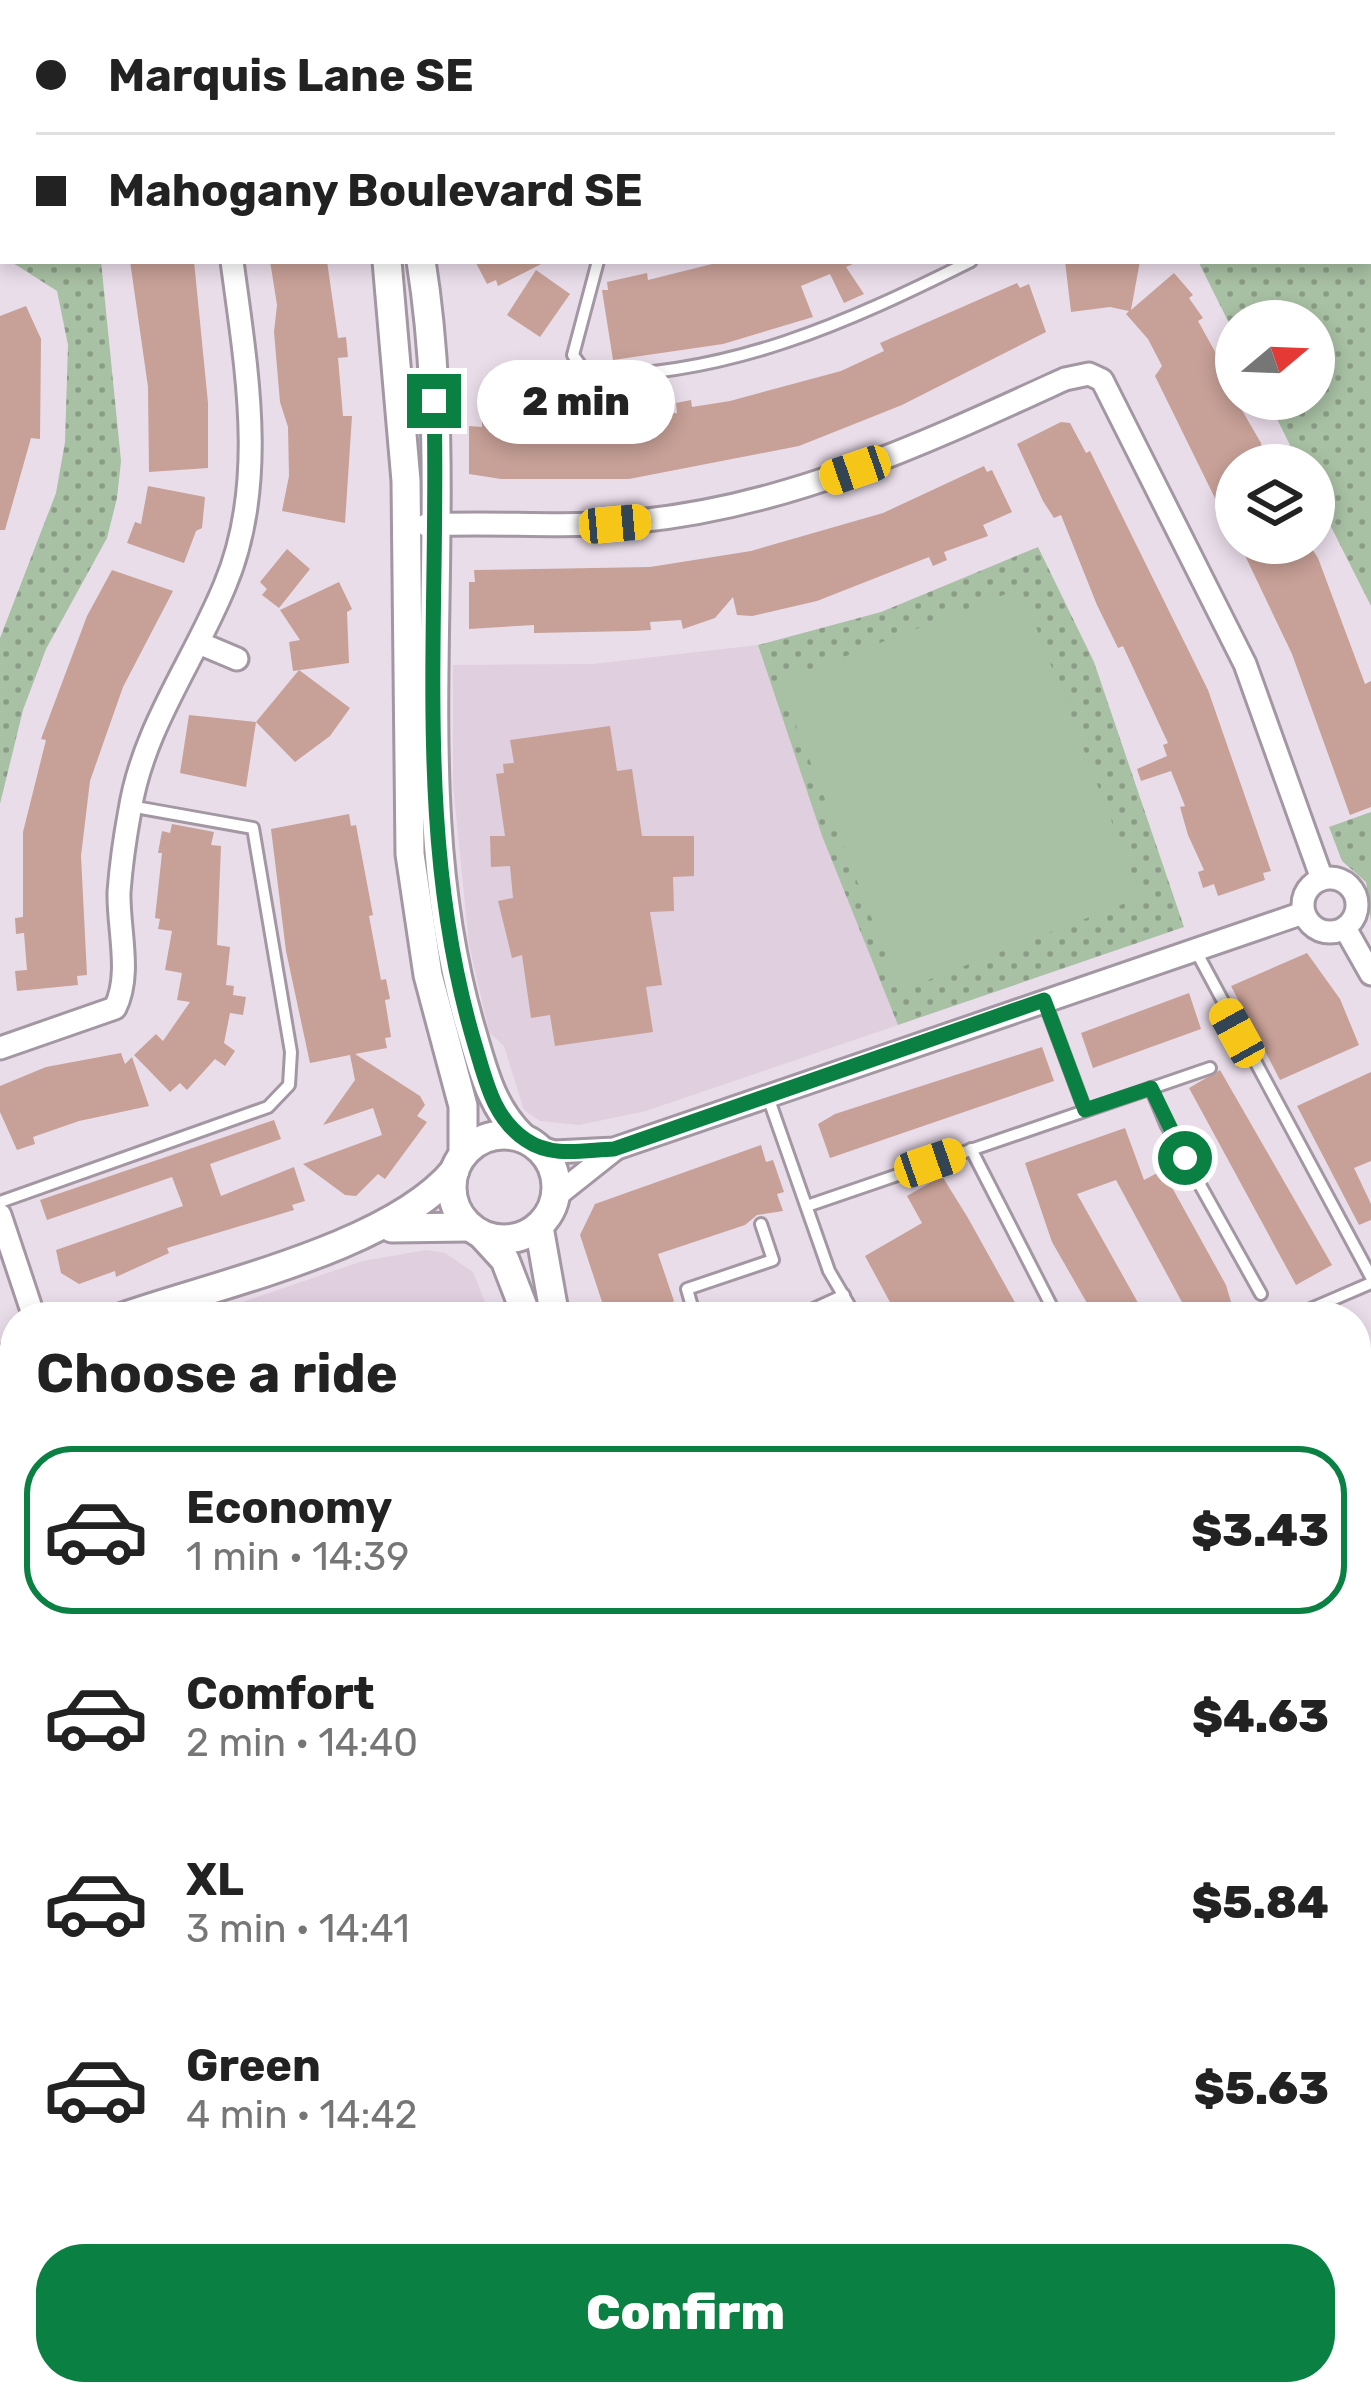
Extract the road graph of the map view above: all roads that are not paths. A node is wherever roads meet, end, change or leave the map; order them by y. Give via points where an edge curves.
1 (232, 264) edge
2 (387, 264) edge
3 (421, 264) edge
4 (597, 264) edge
5 (965, 264) edge
6 (436, 524) junction
7 (407, 526) junction
8 (200, 643) junction
9 (237, 659) dead end
10 (130, 806) junction
11 (1322, 879) junction
12 (1304, 913) junction
13 (1345, 928) junction
14 (1194, 948) junction
15 (1371, 974) edge
16 (1044, 1000) junction
17 (0, 1048) edge
18 (1210, 1068) dead end
19 (1151, 1088) junction
20 (768, 1097) junction
21 (1085, 1110) junction
22 (530, 1143) junction
23 (614, 1149) junction
24 (971, 1149) junction
25 (459, 1163) junction
26 (556, 1196) junction
27 (0, 1202) edge
28 (806, 1206) junction
29 (0, 1215) edge
30 (761, 1224) dead end
31 (539, 1227) junction
32 (375, 1230) junction
33 (476, 1231) junction
34 (1371, 1280) edge
35 (1261, 1294) dead end
36 (844, 1295) junction
37 (29, 1302) edge
38 (166, 1302) edge
39 (521, 1302) edge
40 (552, 1302) edge
41 (691, 1302) edge
42 (829, 1302) edge
43 (848, 1302) edge
44 (1049, 1302) edge
45 (1324, 1302) edge

1 - 8 street via 250,440 248,507
2 - 7 street
3 - 6 street
4 - 5 lane via 573,355 588,376 657,376 808,339
6 - 7 street
6 - 11 street via 587,526 740,505 891,458 1089,374 1102,380 1245,664
6 - 22 street via 432,783 439,868 458,986 488,1085 502,1118
7 - 25 street via 410,854 428,975 463,1106
8 - 9 street
8 - 10 street via 152,729
10 - 17 street via 119,892 124,991 115,1008
10 - 27 lane via 253,828 290,1085 268,1107
11 - 12 street via 1308,889
11 - 13 street via 1339,880 1356,898
12 - 13 street via 1321,931
12 - 14 street
13 - 15 street
14 - 16 street
14 - 34 lane
16 - 20 street
16 - 21 lane
18 - 19 lane
19 - 21 lane
19 - 35 lane
20 - 23 street
20 - 28 lane
21 - 24 lane
22 - 23 street via 554,1152
22 - 25 street via 496,1135
22 - 26 street via 556,1178
23 - 26 street
24 - 28 lane
24 - 44 lane
25 - 32 street via 434,1196
25 - 33 street via 454,1201
26 - 31 street
28 - 36 lane
29 - 37 street
30 - 41 lane via 773,1259 687,1289
31 - 33 street via 512,1240
31 - 40 street
32 - 33 street
32 - 38 street
33 - 39 street via 506,1260
34 - 45 lane
36 - 42 lane
36 - 43 lane

